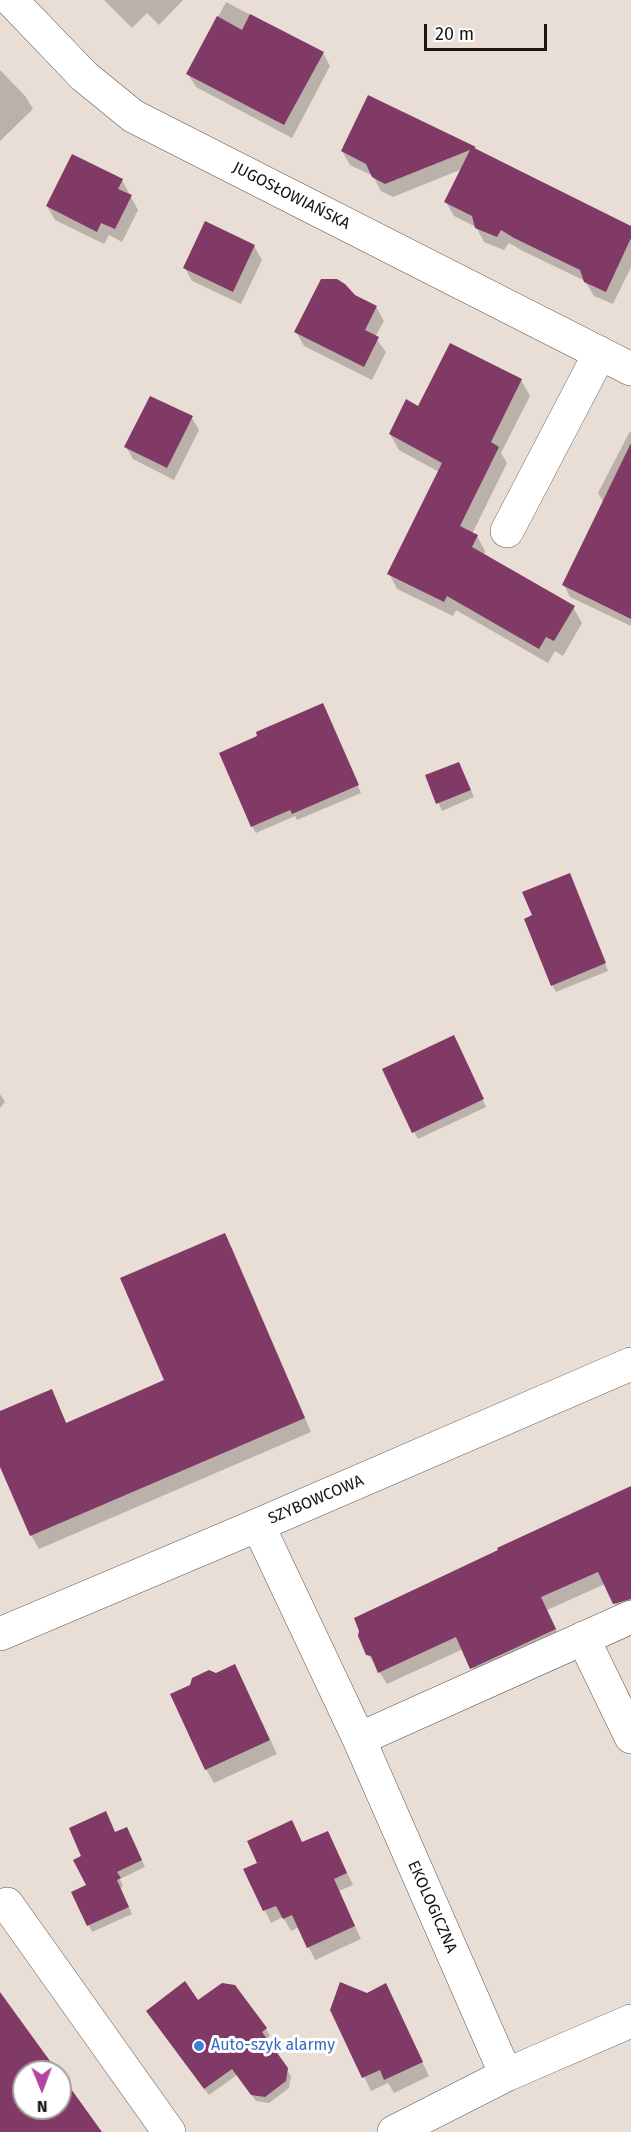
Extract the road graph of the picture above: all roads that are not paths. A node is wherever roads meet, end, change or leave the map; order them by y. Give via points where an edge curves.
1 (11, 0) edge
2 (600, 353) junction
3 (631, 369) edge
4 (507, 531) dead end
5 (631, 1364) edge
6 (258, 1525) junction
7 (631, 1617) edge
8 (0, 1634) edge
9 (583, 1638) junction
10 (631, 1737) edge
11 (359, 1739) junction
12 (7, 1904) dead end
13 (631, 2021) edge
14 (506, 2075) junction
15 (169, 2132) edge
16 (394, 2132) edge

1 - 2 street, JUGOSŁOWIAŃSKA via 84,76 133,116
2 - 3 street, JUGOSŁOWIAŃSKA
2 - 4 street
5 - 6 street, SZYBOWCOWA
6 - 8 street, SZYBOWCOWA
6 - 11 street, EKOLOGICZNA
7 - 9 street
9 - 10 street
9 - 11 street
11 - 14 street, EKOLOGICZNA
12 - 15 street
13 - 14 street
14 - 16 street

